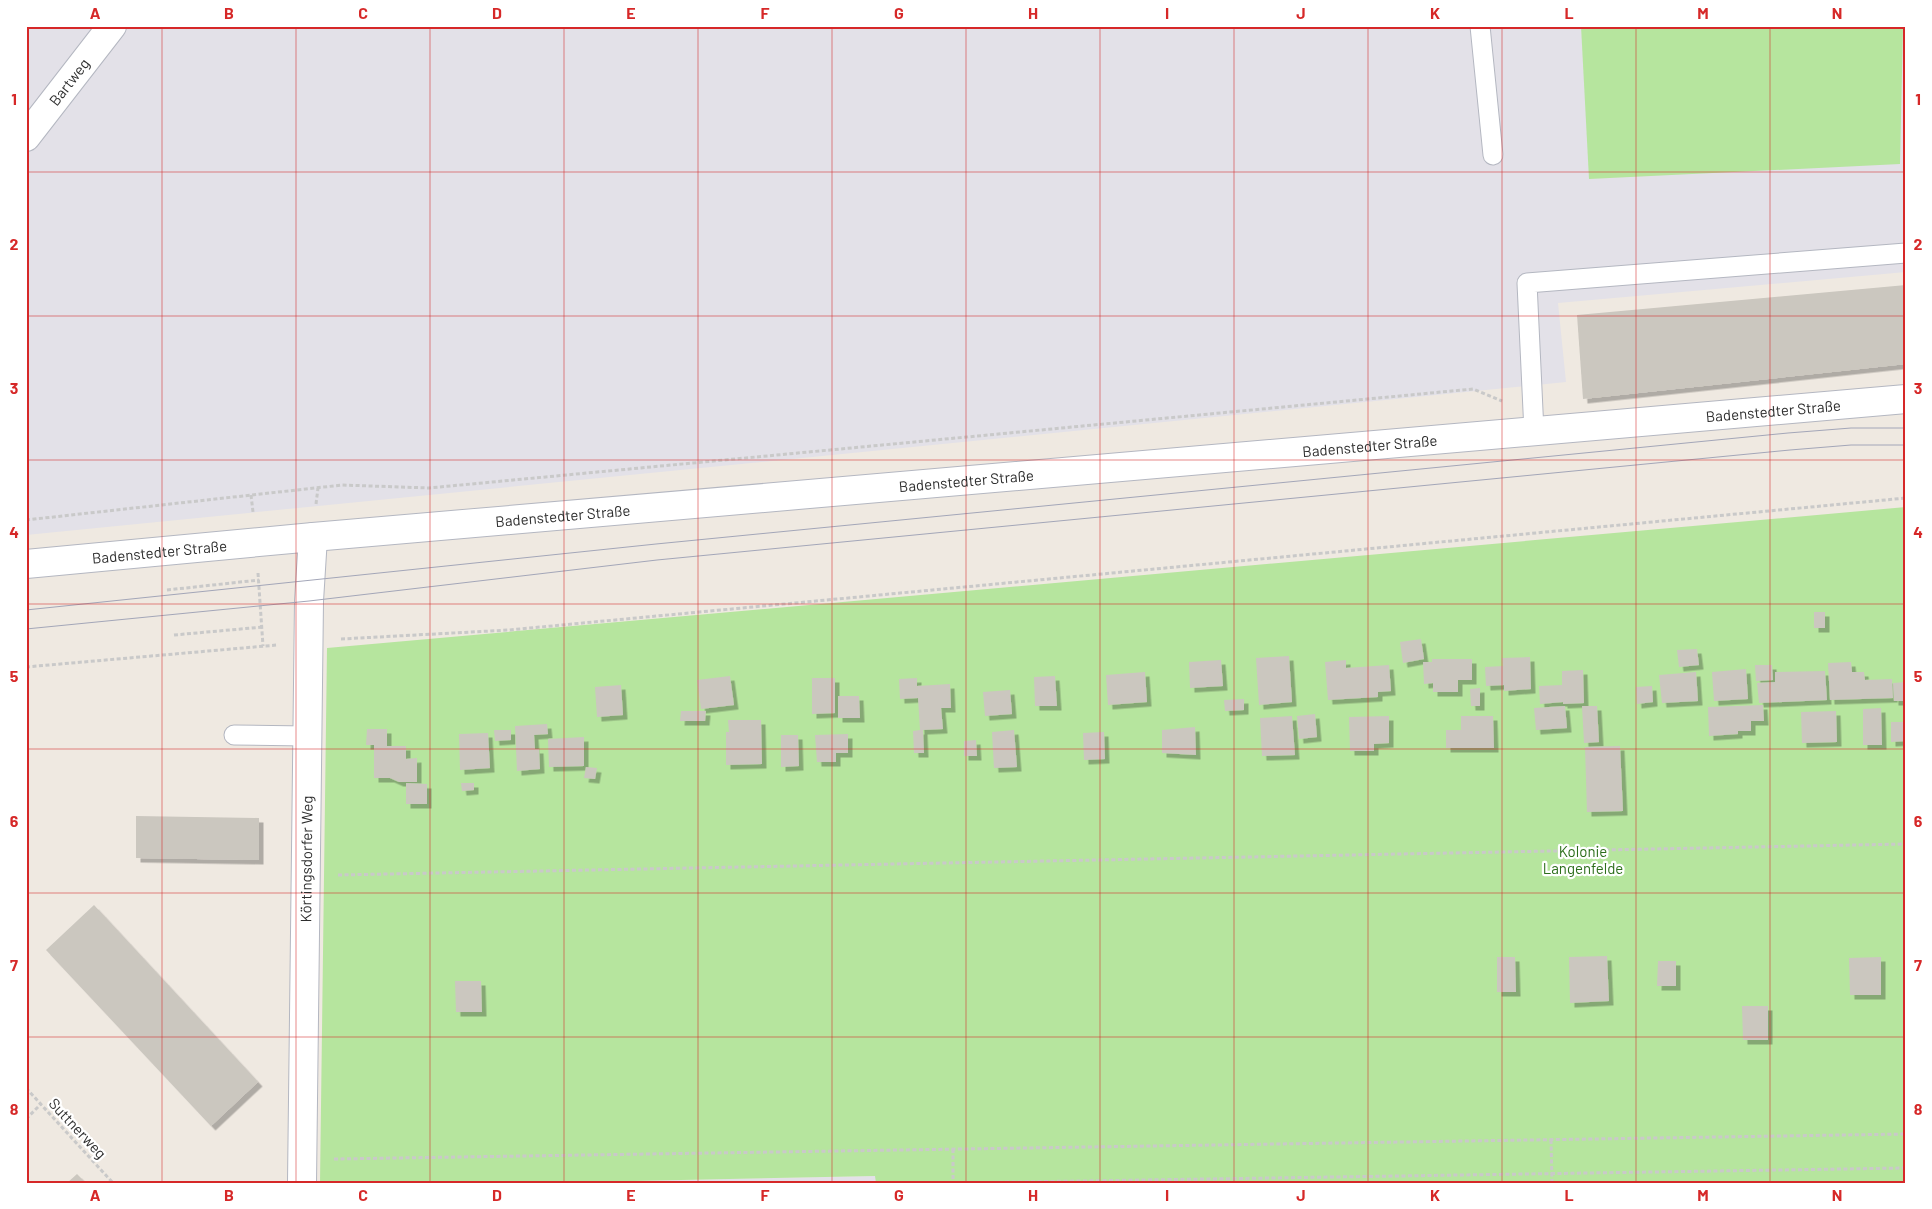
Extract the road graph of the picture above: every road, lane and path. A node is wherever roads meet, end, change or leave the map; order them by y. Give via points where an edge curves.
1 (112, 26) edge
2 (1480, 26) edge
3 (26, 137) edge
4 (1492, 155) dead end
5 (1906, 253) edge
6 (1906, 399) edge
7 (1533, 404) junction
8 (1534, 432) junction
9 (1906, 498) edge
10 (26, 520) edge
11 (313, 537) junction
12 (26, 564) edge
13 (259, 580) dead end
14 (167, 590) dead end
15 (263, 627) dead end
16 (174, 634) dead end
17 (309, 641) junction
18 (26, 668) edge
19 (234, 735) dead end
20 (308, 736) junction
21 (1906, 844) edge
22 (305, 876) junction
23 (26, 1088) edge
24 (41, 1104) junction
25 (26, 1119) edge
26 (1906, 1134) edge
27 (1551, 1140) junction
28 (953, 1149) junction
29 (1906, 1168) edge
30 (302, 1171) edge
31 (1552, 1173) junction
32 (113, 1183) edge
33 (953, 1183) edge
34 (1552, 1183) edge

1 - 3 street, Bartweg
2 - 4 lane
5 - 7 lane via 1527,283
6 - 8 street, Badenstedter Straße
7 - 8 lane
7 - 10 path via 1512,405 1474,389 429,488 342,485
8 - 11 street, Badenstedter Straße
9 - 17 path via 518,629
11 - 12 street, Badenstedter Straße
11 - 17 street, Körtingsdorfer Weg
13 - 14 path
15 - 16 path
17 - 18 path
17 - 20 street, Körtingsdorfer Weg
19 - 20 lane
20 - 22 street, Körtingsdorfer Weg
21 - 22 path
22 - 30 street, Körtingsdorfer Weg
23 - 24 path, Suttnerweg
24 - 25 path
24 - 32 path, Suttnerweg
26 - 27 path
27 - 28 path
27 - 31 path
28 - 30 path
28 - 33 path
29 - 31 path
31 - 33 path
31 - 34 path

